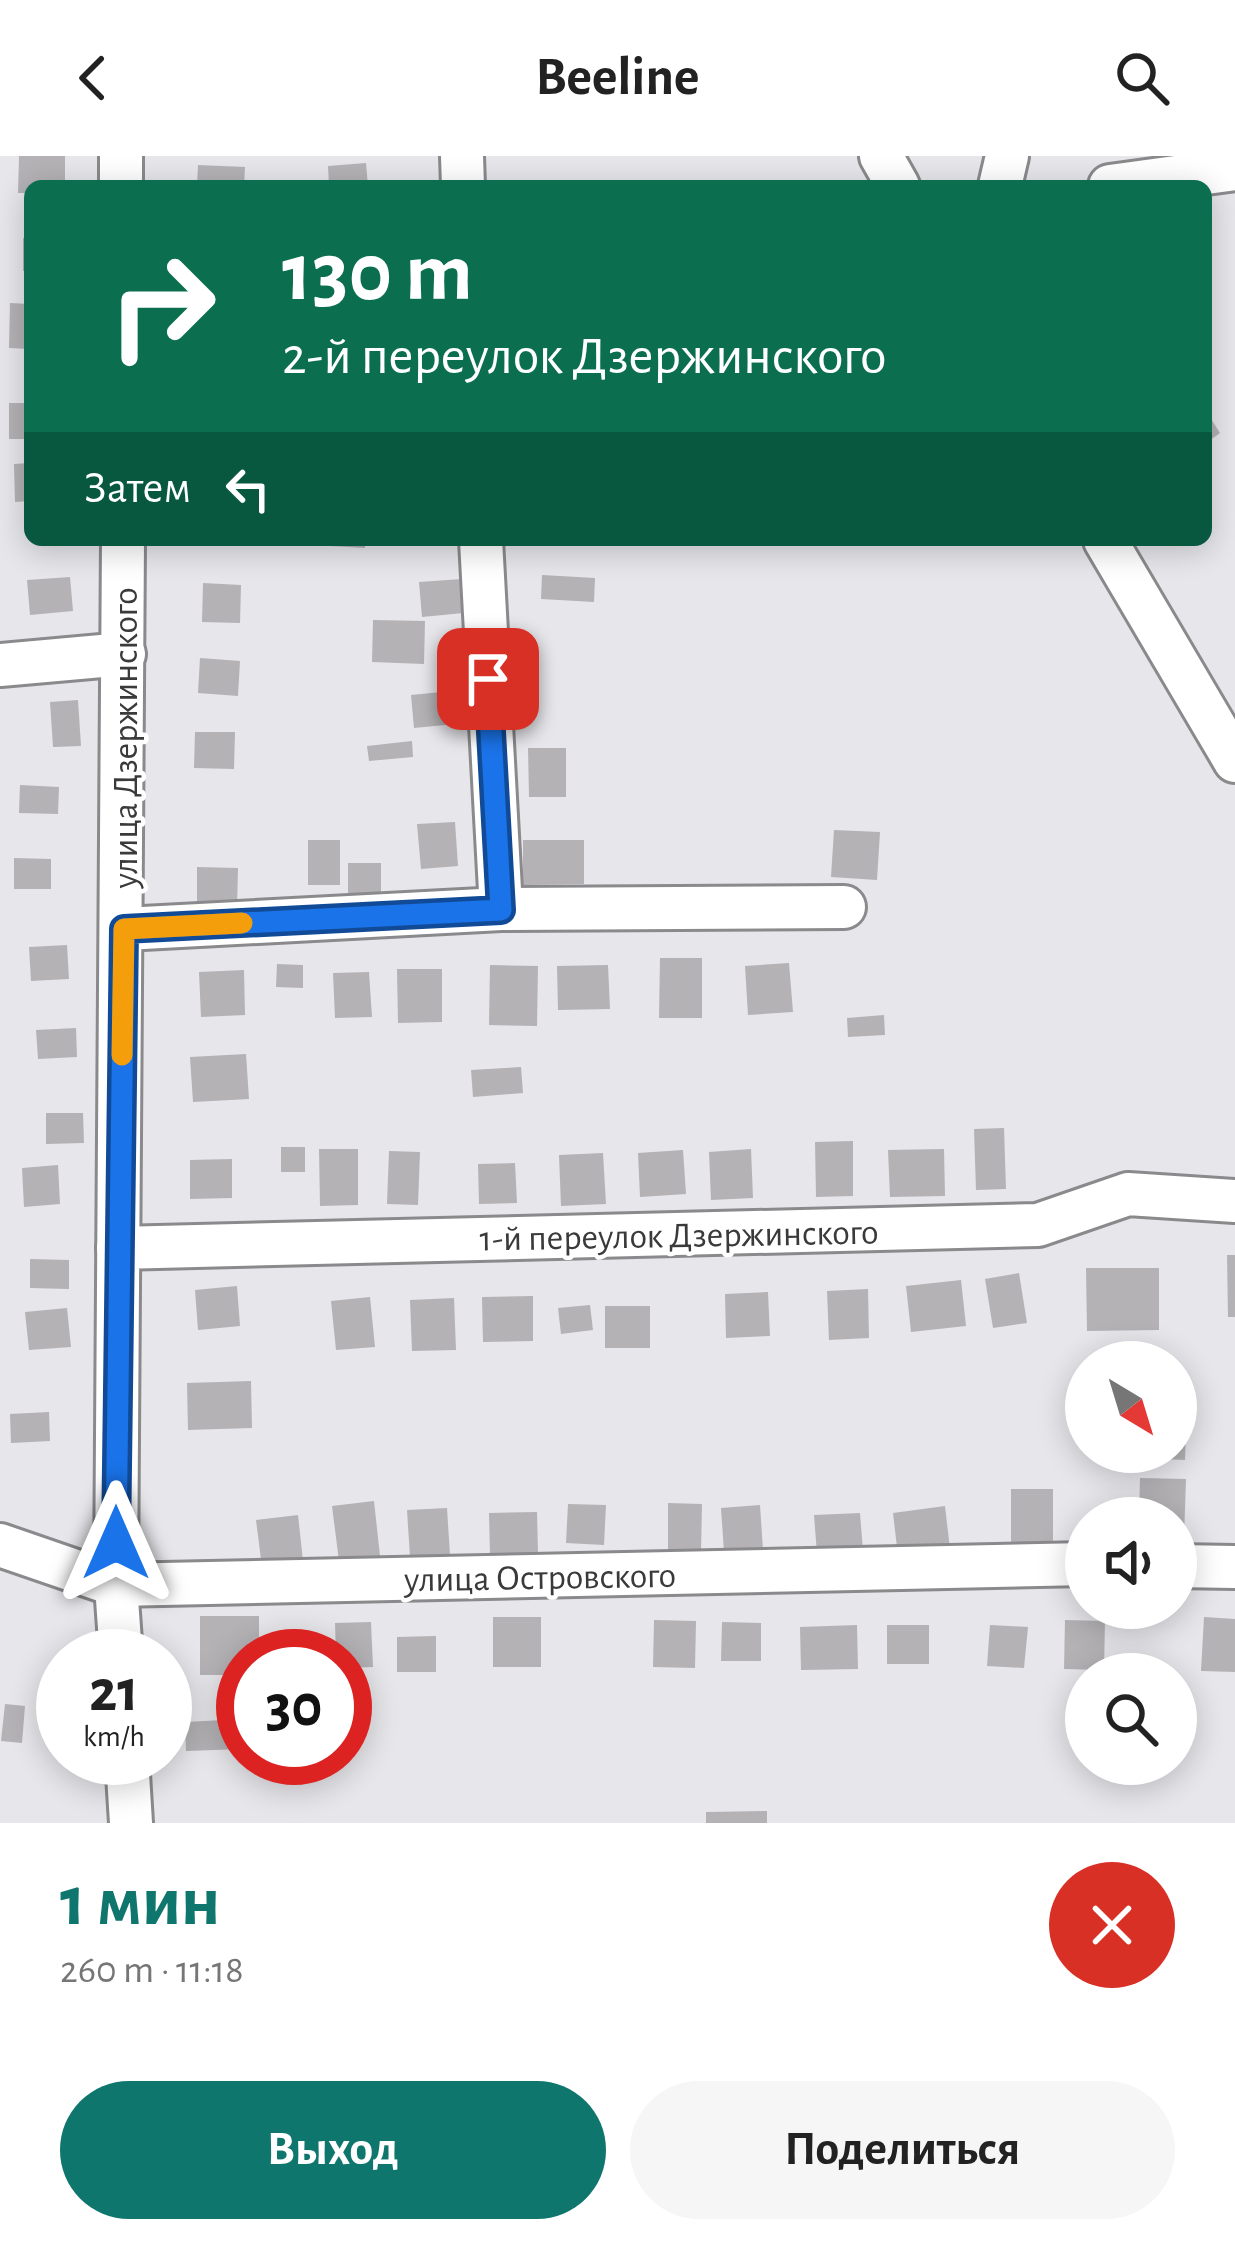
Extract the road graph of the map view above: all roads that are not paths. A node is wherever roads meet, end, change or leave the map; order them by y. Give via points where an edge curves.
1 (1235, 170) edge
2 (1157, 180) edge
3 (124, 546) edge
4 (481, 546) edge
5 (1109, 546) edge
6 (124, 654) junction
7 (0, 664) edge
8 (1235, 760) edge
9 (844, 907) dead end
10 (501, 910) junction
11 (124, 929) junction
12 (1235, 1201) edge
13 (118, 1248) junction
14 (0, 1545) edge
15 (1065, 1564) edge
16 (1197, 1566) edge
17 (1235, 1567) edge
18 (116, 1585) junction
19 (119, 1629) edge
20 (128, 1785) edge
21 (130, 1823) edge

1 - 2 street
3 - 6 street, улица Дзержинского
4 - 10 street
5 - 8 street
6 - 7 street
6 - 11 street, улица Дзержинского
9 - 10 street
10 - 11 street
11 - 13 street, улица Дзержинского
12 - 13 street, 1-й переулок Дзержинского via 1128,1195 1038,1225
13 - 18 street, улица Дзержинского
14 - 18 street, улица Островского
15 - 18 street, улица Островского
16 - 17 street
18 - 19 street, улица Дзержинского
20 - 21 street

